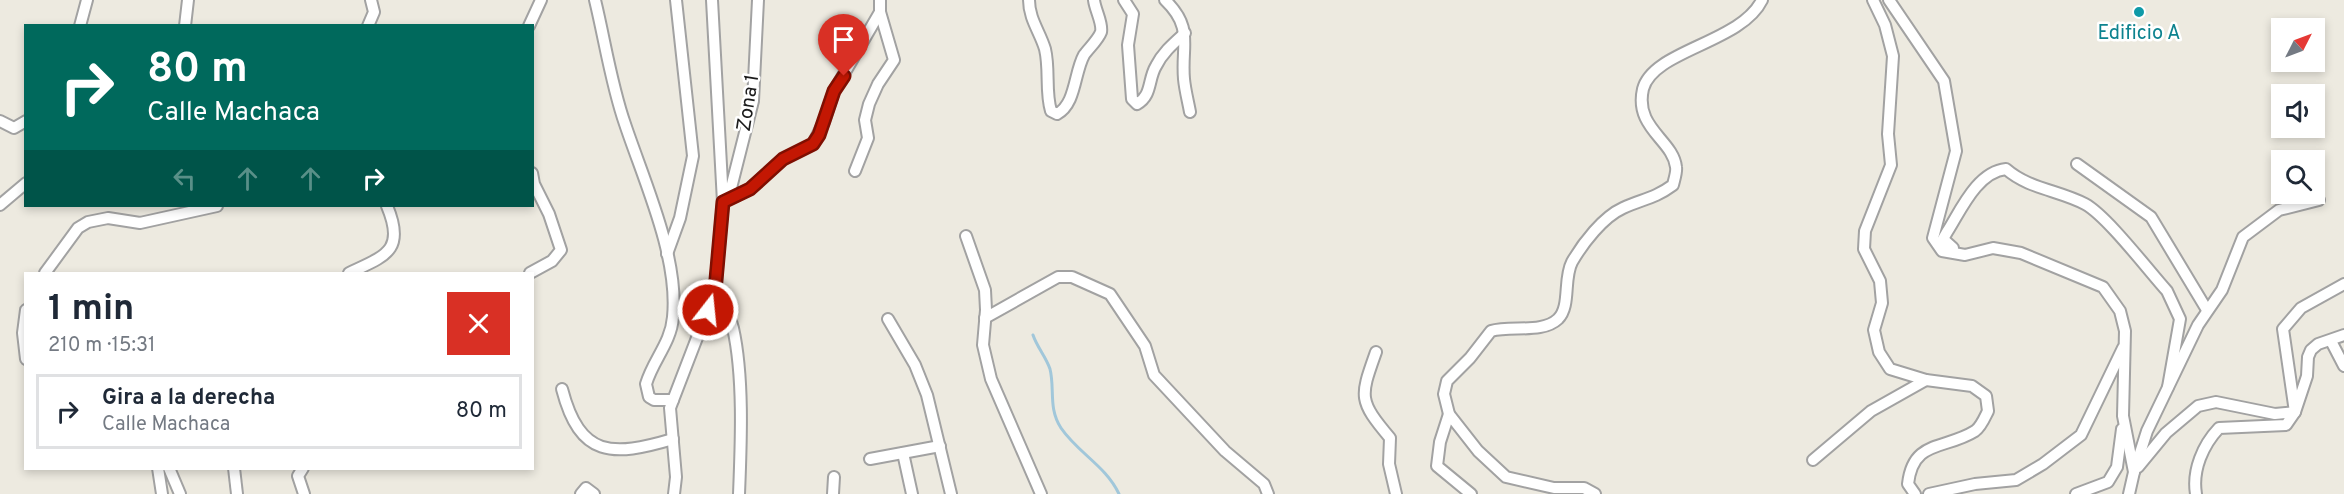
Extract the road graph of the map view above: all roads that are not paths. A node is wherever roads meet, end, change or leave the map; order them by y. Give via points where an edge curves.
1 (87, 0) edge
2 (188, 0) edge
3 (371, 0) edge
4 (541, 0) edge
5 (595, 0) edge
6 (676, 0) edge
7 (712, 0) edge
8 (758, 0) edge
9 (880, 0) edge
10 (1029, 0) edge
11 (1094, 0) edge
12 (1124, 0) edge
13 (1165, 0) edge
14 (1762, 0) edge
15 (1873, 0) edge
16 (1889, 0) edge
17 (880, 12) junction
18 (81, 24) edge
19 (185, 24) edge
20 (369, 24) edge
21 (530, 24) edge
22 (1185, 33) junction
23 (1190, 112) dead end
24 (0, 121) edge
25 (24, 122) edge
26 (2077, 164) dead end
27 (855, 171) dead end
28 (534, 184) edge
29 (24, 185) edge
30 (723, 202) junction
31 (2303, 204) edge
32 (0, 205) edge
33 (212, 207) edge
34 (387, 207) edge
35 (966, 236) dead end
36 (1953, 248) dead end
37 (667, 254) junction
38 (46, 272) edge
39 (352, 272) edge
40 (532, 272) edge
41 (2344, 284) edge
42 (715, 291) junction
43 (2206, 310) junction
44 (985, 318) junction
45 (888, 319) dead end
46 (24, 325) edge
47 (2344, 335) edge
48 (2331, 341) junction
49 (24, 342) edge
50 (2125, 345) junction
51 (1376, 352) dead end
52 (2344, 366) edge
53 (1926, 380) junction
54 (2168, 387) junction
55 (562, 390) dead end
56 (673, 400) junction
57 (2295, 412) junction
58 (1449, 414) junction
59 (2123, 416) junction
60 (673, 439) junction
61 (940, 446) junction
62 (903, 453) junction
63 (870, 459) dead end
64 (1813, 460) dead end
65 (158, 470) edge
66 (170, 470) edge
67 (234, 470) edge
68 (302, 470) edge
69 (2134, 472) junction
70 (834, 477) dead end
71 (162, 494) edge
72 (180, 494) edge
73 (237, 494) edge
74 (304, 494) edge
75 (581, 494) edge
76 (594, 494) edge
77 (674, 494) edge
78 (739, 494) edge
79 (832, 494) edge
80 (912, 494) edge
81 (951, 494) edge
82 (1041, 494) edge
83 (1268, 494) edge
84 (1396, 494) edge
85 (1471, 494) edge
86 (1595, 494) edge
87 (1915, 494) edge
88 (1929, 494) edge
89 (2076, 494) edge
90 (2129, 494) edge
91 (2196, 494) edge

1 - 18 street
2 - 19 street
3 - 20 street via 374,12
4 - 21 street
5 - 37 street via 624,122
6 - 37 street via 693,156 680,218
7 - 30 street
8 - 30 street, Zona 1 via 753,101 731,188
9 - 17 street
10 - 11 street via 1029,14 1045,48 1048,100 1051,111 1057,114 1068,101 1084,56 1101,33
12 - 22 street via 1133,14 1128,45 1132,99 1137,104 1149,91 1154,68 1166,50
13 - 22 street via 1182,19
14 - 58 street via 1732,31 1654,70 1643,89 1643,112 1677,168 1672,185 1655,198 1621,209 1591,234 1572,263 1565,287 1565,307 1557,320 1536,327 1501,328 1484,337 1470,358 1446,381 1444,394
15 - 53 street via 1886,25 1893,56 1888,135 1891,165 1865,231 1864,249 1880,281 1882,303 1874,330 1890,369
16 - 50 street via 1944,81 1947,95 1956,151 1933,238 1942,251 1952,255 1993,248 2021,253 2103,287 2120,311
17 - 27 street via 894,60 869,104 865,120 868,138
17 - 30 street via 834,91 813,144 783,159 750,189
22 - 23 street via 1184,78
24 - 25 street via 14,128
26 - 43 street via 2151,217
28 - 40 street via 561,250 552,261
29 - 32 street
30 - 42 street
31 - 43 street via 2279,210 2243,237 2222,290
33 - 38 street via 140,223 108,218 88,222 78,228
34 - 39 street via 392,218 392,248 388,255
35 - 44 street via 984,290
36 - 54 street via 1943,239 1982,180 1994,170 2006,169 2019,180 2085,204 2108,224 2173,301 2180,319
37 - 56 street via 675,288 673,320 668,342 646,384 649,397 654,400
41 - 57 street via 2301,308 2283,329
42 - 56 street
42 - 78 street via 733,326 737,353
43 - 54 street
44 - 82 street via 983,345 991,379
44 - 83 street via 1058,278 1072,276 1110,294 1146,346 1154,375 1225,451 1264,484
45 - 61 street via 915,365
46 - 49 street
47 - 48 street
48 - 52 street
48 - 57 street via 2311,350
50 - 59 street
50 - 88 street via 2081,435 2074,441 2016,480
51 - 84 street via 1364,386 1367,411 1390,438 1389,464
53 - 64 street via 1871,411
53 - 87 street via 1972,386 1986,396 1988,411 1978,430 1923,450 1910,468 1908,484
54 - 69 street via 2147,431
55 - 60 street via 580,433 595,444 616,450 640,449
56 - 60 street
57 - 69 street via 2275,414 2216,402 2198,406 2166,433
57 - 91 street via 2286,425 2219,428 2199,460
58 - 85 street via 1437,466
58 - 86 street via 1478,451 1506,477 1554,488 1584,488
59 - 69 street
59 - 89 street via 2116,467 2108,482
60 - 77 street
61 - 62 street
61 - 81 street
62 - 63 street
62 - 80 street
65 - 71 street
66 - 72 street
67 - 73 street
68 - 74 street via 298,476
69 - 90 street
70 - 79 street
75 - 76 street via 586,488

